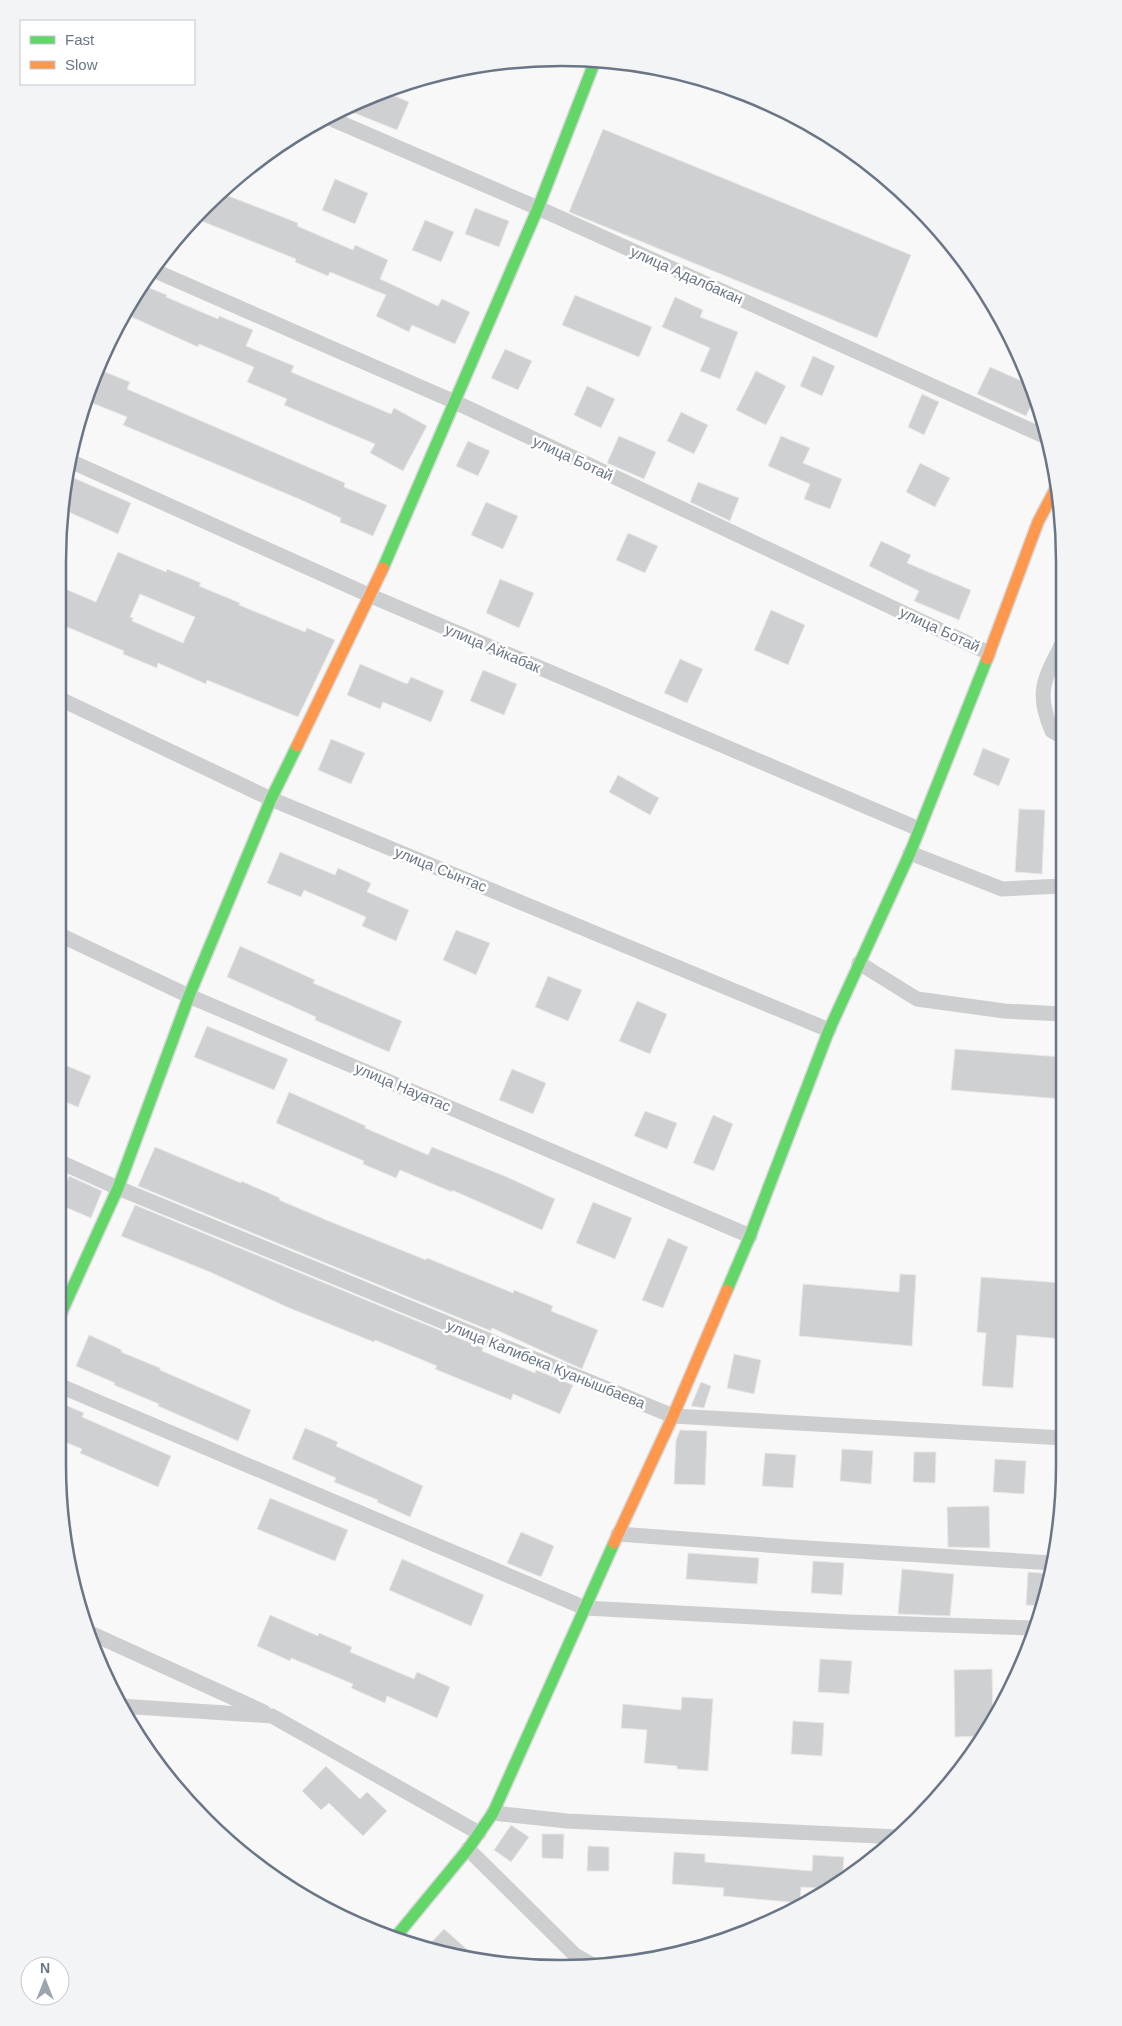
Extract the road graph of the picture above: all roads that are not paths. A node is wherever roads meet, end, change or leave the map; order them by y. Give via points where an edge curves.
1 (593, 67) edge
2 (337, 120) edge
3 (538, 208) junction
4 (159, 273) edge
5 (455, 402) junction
6 (1039, 434) edge
7 (76, 464) edge
8 (1052, 496) edge
9 (371, 596) junction
10 (989, 653) junction
11 (1056, 657) edge
12 (66, 702) edge
13 (1056, 733) edge
14 (271, 799) junction
15 (919, 828) junction
16 (910, 853) junction
17 (1056, 886) edge
18 (66, 938) edge
19 (859, 963) junction
20 (189, 996) junction
21 (1056, 1014) edge
22 (829, 1030) junction
23 (66, 1165) edge
24 (118, 1188) junction
25 (750, 1236) junction
26 (66, 1302) edge
27 (66, 1388) edge
28 (673, 1416) junction
29 (1056, 1438) edge
30 (618, 1534) junction
31 (1046, 1563) edge
32 (585, 1608) junction
33 (1028, 1628) edge
34 (97, 1636) edge
35 (130, 1707) edge
36 (272, 1716) junction
37 (493, 1813) junction
38 (478, 1833) junction
39 (888, 1836) edge
40 (468, 1849) junction
41 (400, 1932) edge
42 (581, 1959) edge

1 - 3 street
2 - 3 street, улица Адалбакан
3 - 5 street
3 - 6 street, улица Адалбакан
4 - 5 street, улица Ботай
5 - 9 street
5 - 10 street, улица Ботай
7 - 9 street, улица Айкабак
8 - 10 street via 1038,522
9 - 14 street
9 - 15 street, улица Айкабак
10 - 15 street
11 - 13 street via 1042,689 1044,713
12 - 14 street, улица Сынтас
14 - 20 street
14 - 22 street, улица Сынтас
15 - 16 street
16 - 17 street via 1002,889
16 - 19 street
18 - 20 street, улица Науатас
19 - 21 street via 917,999 1004,1011
19 - 22 street
20 - 24 street
20 - 25 street, улица Науатас
22 - 25 street
23 - 24 street, улица Калибека Куанышбаева
24 - 26 street
24 - 28 street, улица Калибека Куанышбаева
25 - 28 street
27 - 32 street
28 - 29 street, улица Калибека Куанышбаева
28 - 30 street
30 - 31 street
30 - 32 street
32 - 33 street
32 - 37 street
34 - 36 street
35 - 36 street
36 - 38 street
37 - 38 street
37 - 39 street via 567,1821
38 - 40 street
40 - 41 street
40 - 42 street

